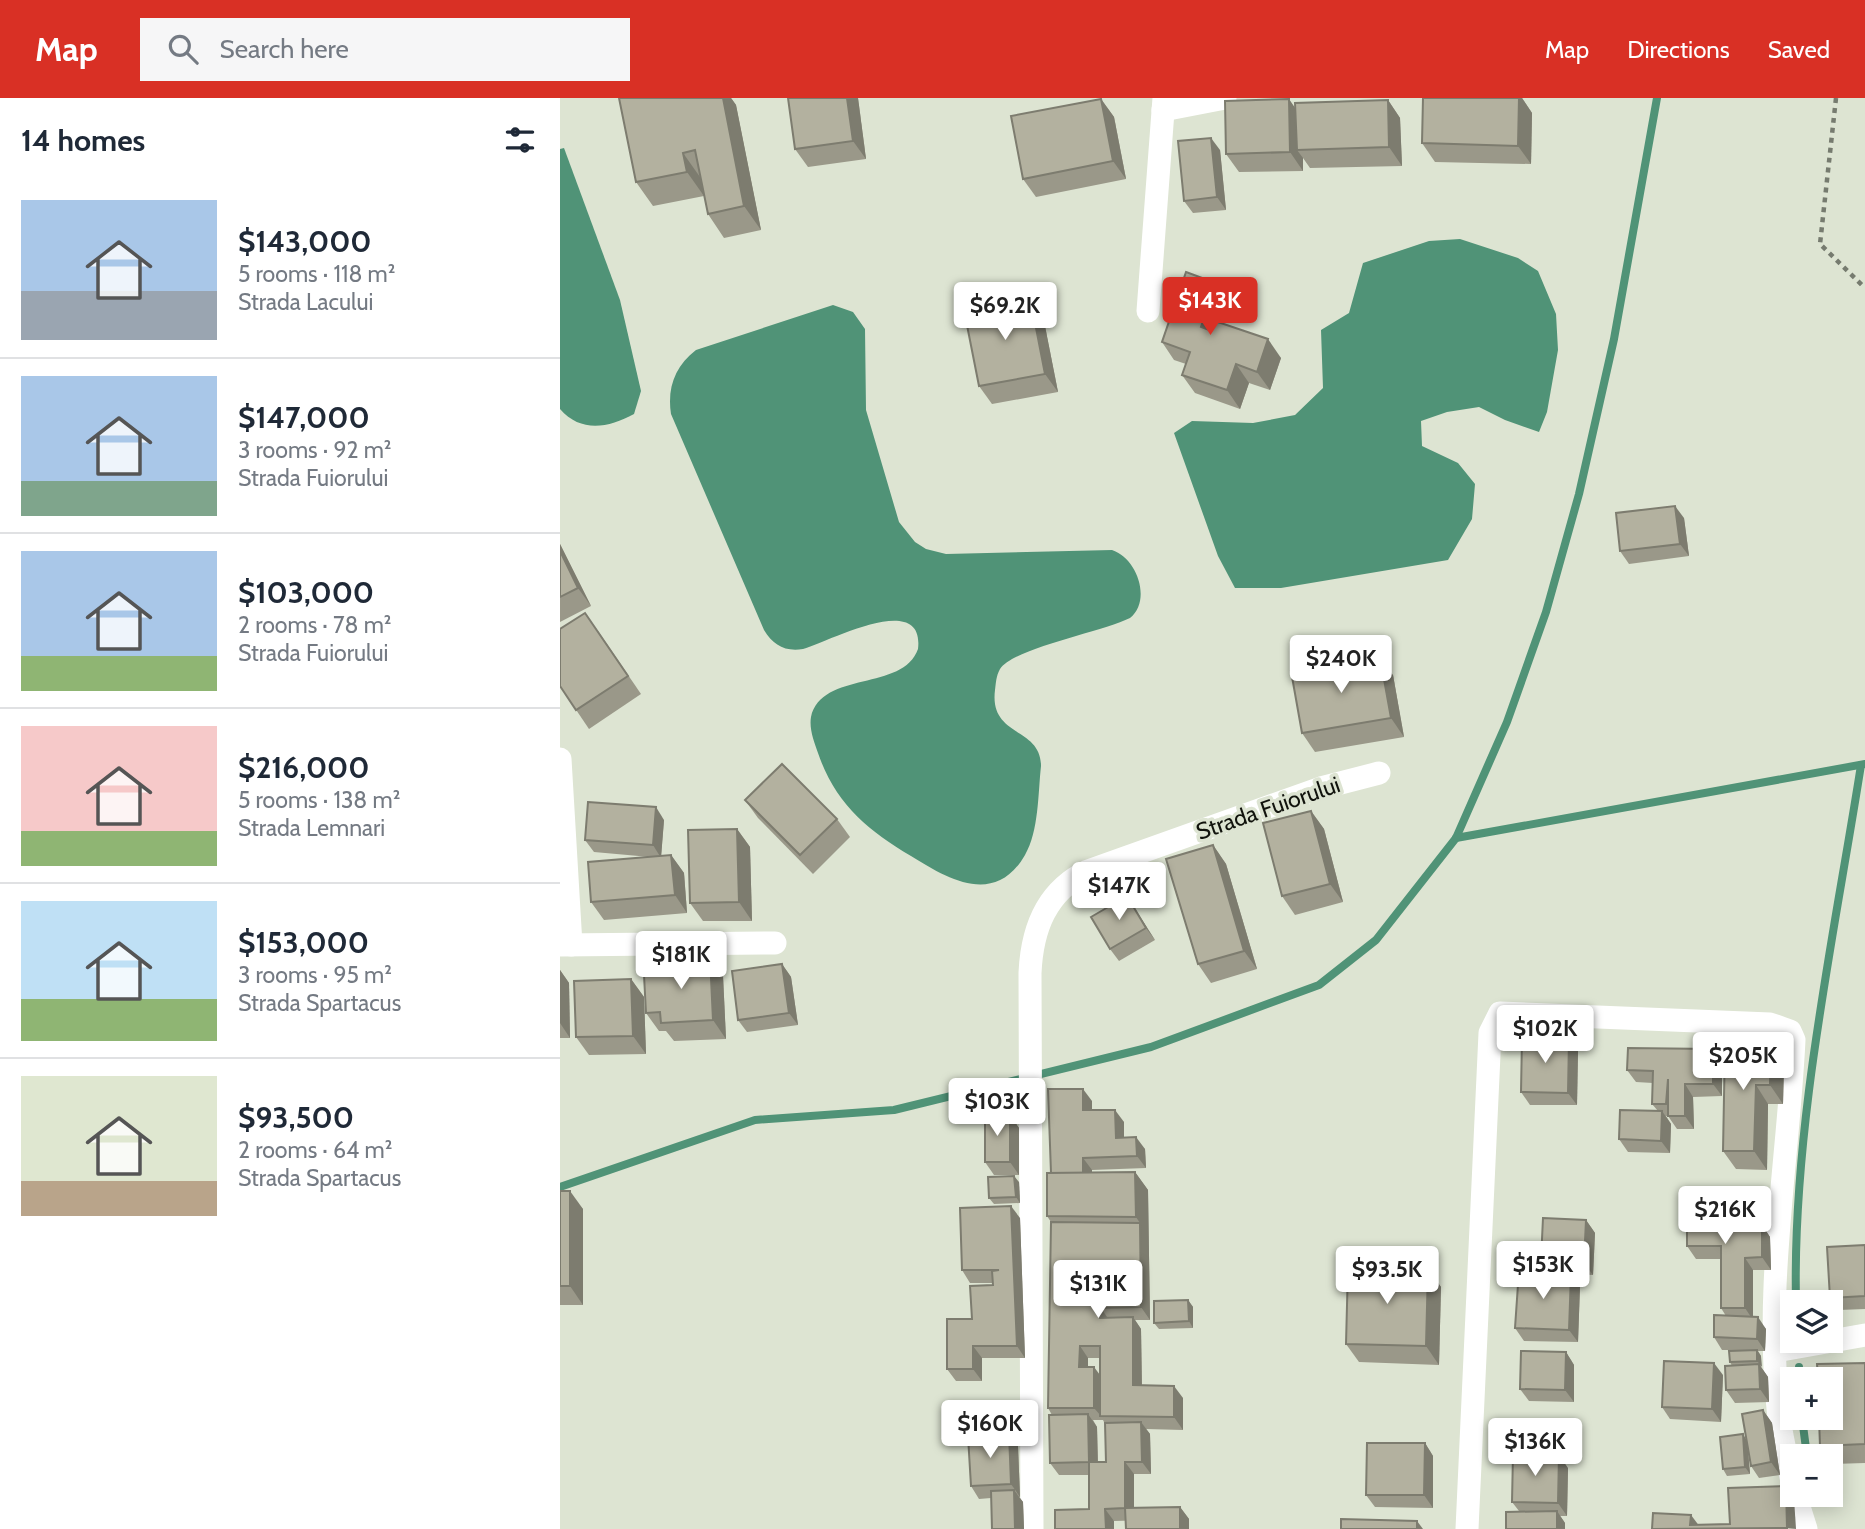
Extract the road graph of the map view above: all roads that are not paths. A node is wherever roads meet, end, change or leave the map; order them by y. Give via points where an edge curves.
1 (1225, 98) edge
2 (1164, 104) edge
3 (1148, 311) dead end
4 (561, 760) edge
5 (1379, 773) dead end
6 (775, 943) dead end
7 (566, 945) edge
8 (1865, 1335) edge
9 (1775, 1351) junction
10 (1785, 1444) edge
11 (1799, 1507) edge
12 (1032, 1529) edge
13 (1466, 1529) edge
14 (1806, 1529) edge

1 - 2 street
2 - 3 street
4 - 7 street
5 - 12 street, Strada Fuiorului via 1321,788 1088,871 1069,881 1048,903 1033,942 1030,1039
6 - 7 street
8 - 9 street
9 - 10 street
9 - 13 street via 1781,1190 1794,1040 1790,1031 1770,1024 1500,1013 1490,1033
11 - 14 street

